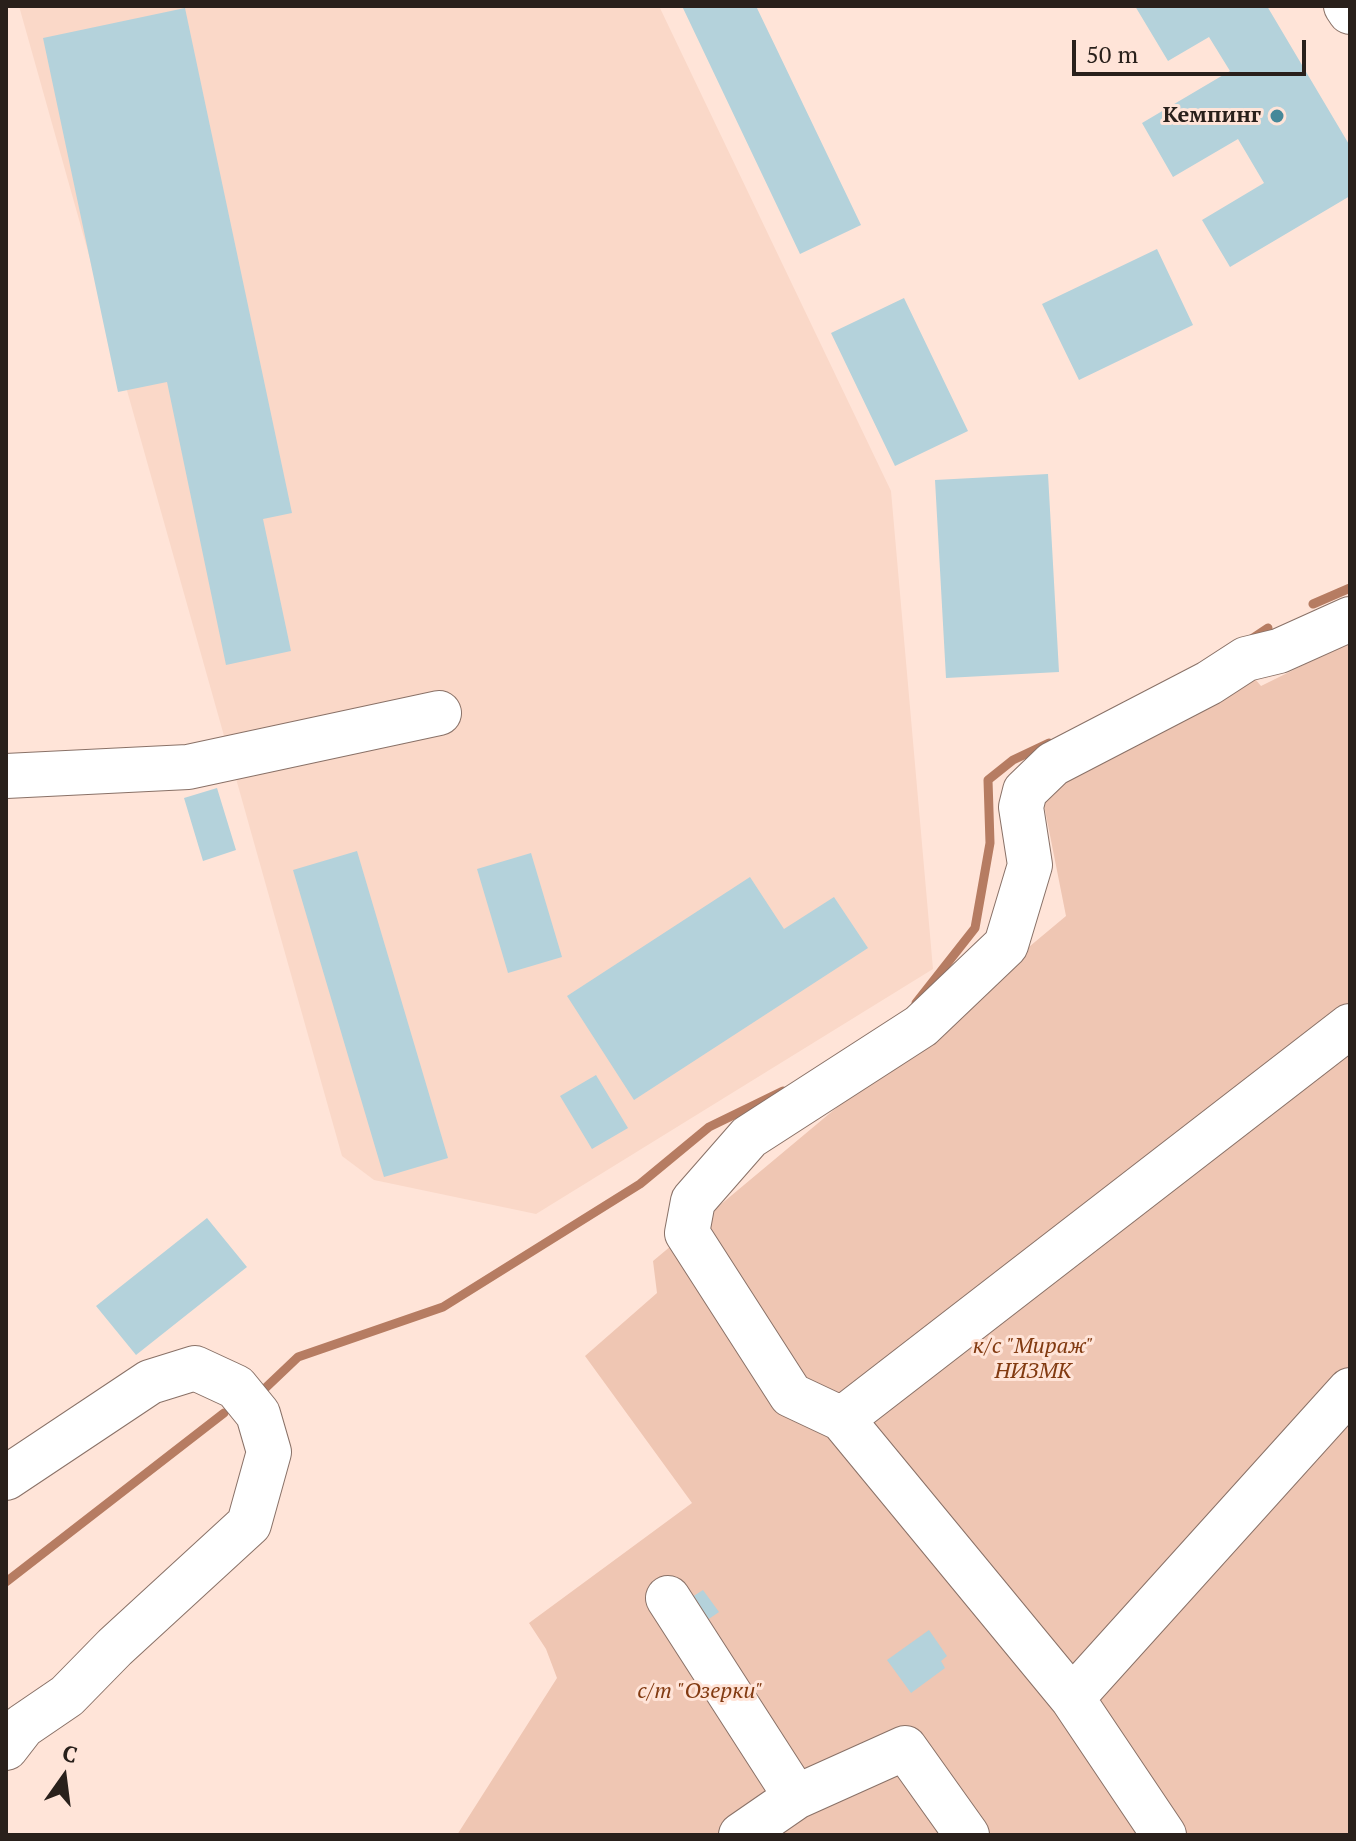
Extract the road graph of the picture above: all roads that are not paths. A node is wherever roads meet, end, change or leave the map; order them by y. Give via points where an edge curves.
1 (1346, 6) edge
2 (1350, 12) edge
3 (1350, 619) edge
4 (439, 713) dead end
5 (6, 776) edge
6 (1350, 1026) edge
7 (1350, 1390) edge
8 (842, 1419) junction
9 (6, 1478) edge
10 (668, 1598) dead end
11 (1072, 1698) junction
12 (6, 1748) edge
13 (796, 1797) junction
14 (741, 1835) edge
15 (967, 1835) edge
16 (1164, 1835) edge

1 - 2 lane
3 - 8 lane via 1279,651 1246,659 1053,764 1025,791 1021,807 1030,865 1006,945 921,1026 749,1137 693,1201 687,1233 791,1395
4 - 5 lane via 188,767
6 - 8 lane
7 - 11 lane
8 - 11 lane
9 - 12 lane via 150,1382 195,1368 236,1387 258,1414 269,1452 249,1524 67,1696 23,1726
10 - 13 lane
11 - 16 lane
13 - 14 lane
13 - 15 lane via 905,1748

